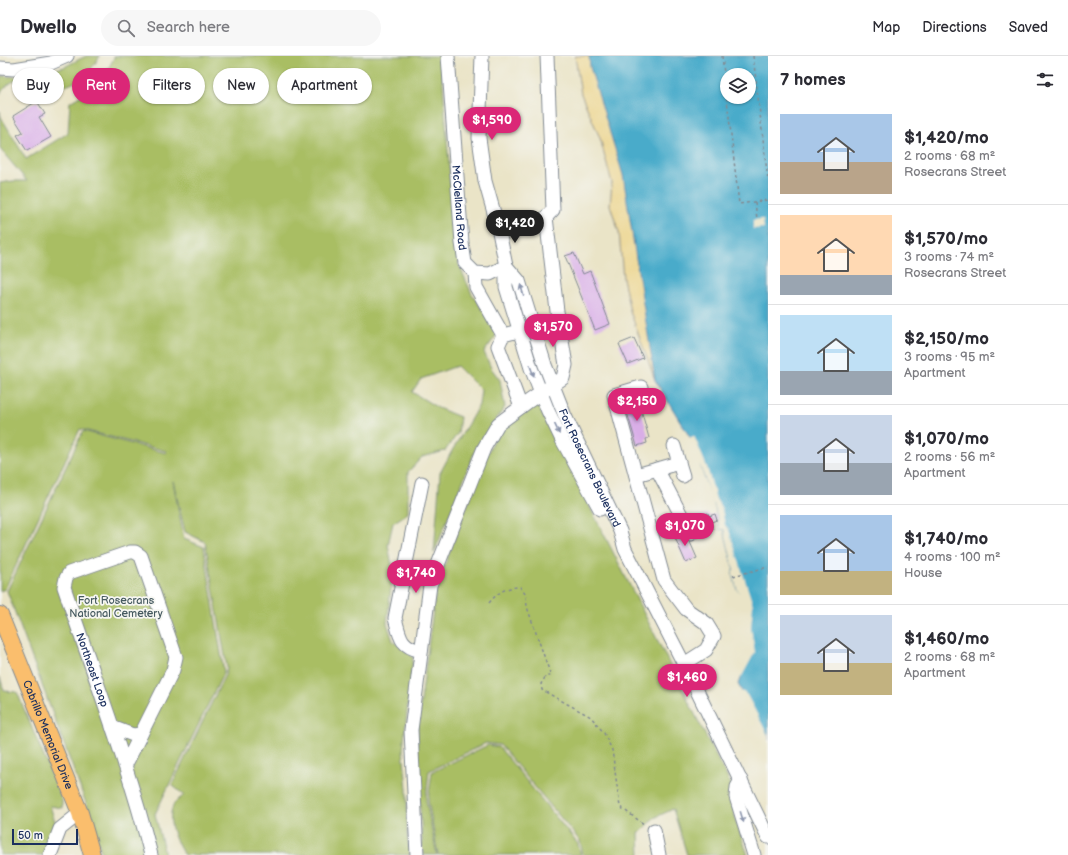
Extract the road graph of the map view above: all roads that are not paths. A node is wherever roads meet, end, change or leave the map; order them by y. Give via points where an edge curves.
1 (67, 56) edge
2 (448, 56) edge
3 (482, 56) edge
4 (547, 56) edge
5 (0, 68) edge
6 (506, 266) junction
7 (475, 273) junction
8 (519, 331) junction
9 (503, 335) junction
10 (553, 386) junction
11 (641, 387) dead end
12 (541, 393) junction
13 (521, 407) junction
14 (674, 446) dead end
15 (679, 463) junction
16 (657, 469) junction
17 (636, 475) junction
18 (683, 476) dead end
19 (422, 483) dead end
20 (690, 534) dead end
21 (626, 549) junction
22 (0, 615) edge
23 (422, 651) junction
24 (684, 664) junction
25 (112, 727) junction
26 (142, 732) junction
27 (125, 766) junction
28 (740, 780) junction
29 (80, 813) junction
30 (654, 830) road end
31 (768, 838) edge
32 (50, 855) edge
33 (92, 855) edge
34 (151, 855) edge
35 (417, 855) edge
36 (659, 855) edge
37 (754, 855) edge

1 - 5 street via 52,64 14,69
2 - 7 street, McClelland Road via 464,263
3 - 6 street, Fort Rosecrans Boulevard via 479,138 485,182
4 - 10 street via 553,210 546,217 556,311 566,365 564,378
6 - 7 street via 490,274
6 - 8 street, Fort Rosecrans Boulevard via 506,287
10 -> 6 street, Fort Rosecrans Boulevard via 519,281
7 - 9 street via 476,287
8 - 9 street
8 -> 12 street, Fort Rosecrans Boulevard
9 - 13 street via 498,346
10 - 12 street
10 - 21 street, Fort Rosecrans Boulevard
11 - 17 street via 614,395
12 - 13 street
12 -> 21 street, Fort Rosecrans Boulevard via 562,440 614,533
13 - 23 street via 498,424 484,448 430,585
14 - 15 street
15 - 16 street
15 - 18 street
16 - 17 street
16 - 20 street
17 - 24 street via 664,580 686,609 706,623 714,636 706,650
19 - 23 street via 395,618 400,638 410,648
21 - 24 street, Fort Rosecrans Boulevard
22 - 29 main road, Cabrillo Memorial Drive
23 - 35 street via 411,730
24 - 28 street, Fort Rosecrans Boulevard
25 - 26 street via 133,735
25 - 26 street, Northeast Loop via 64,587 70,573 135,552 141,556 176,657 174,670
25 - 27 street, Northeast Loop
26 - 27 street, Northeast Loop
27 - 34 street
28 - 31 street, Fort Rosecrans Boulevard
28 -> 37 street via 736,797
29 - 32 street via 60,829
29 - 33 main road, Cabrillo Memorial Drive
30 - 36 street

